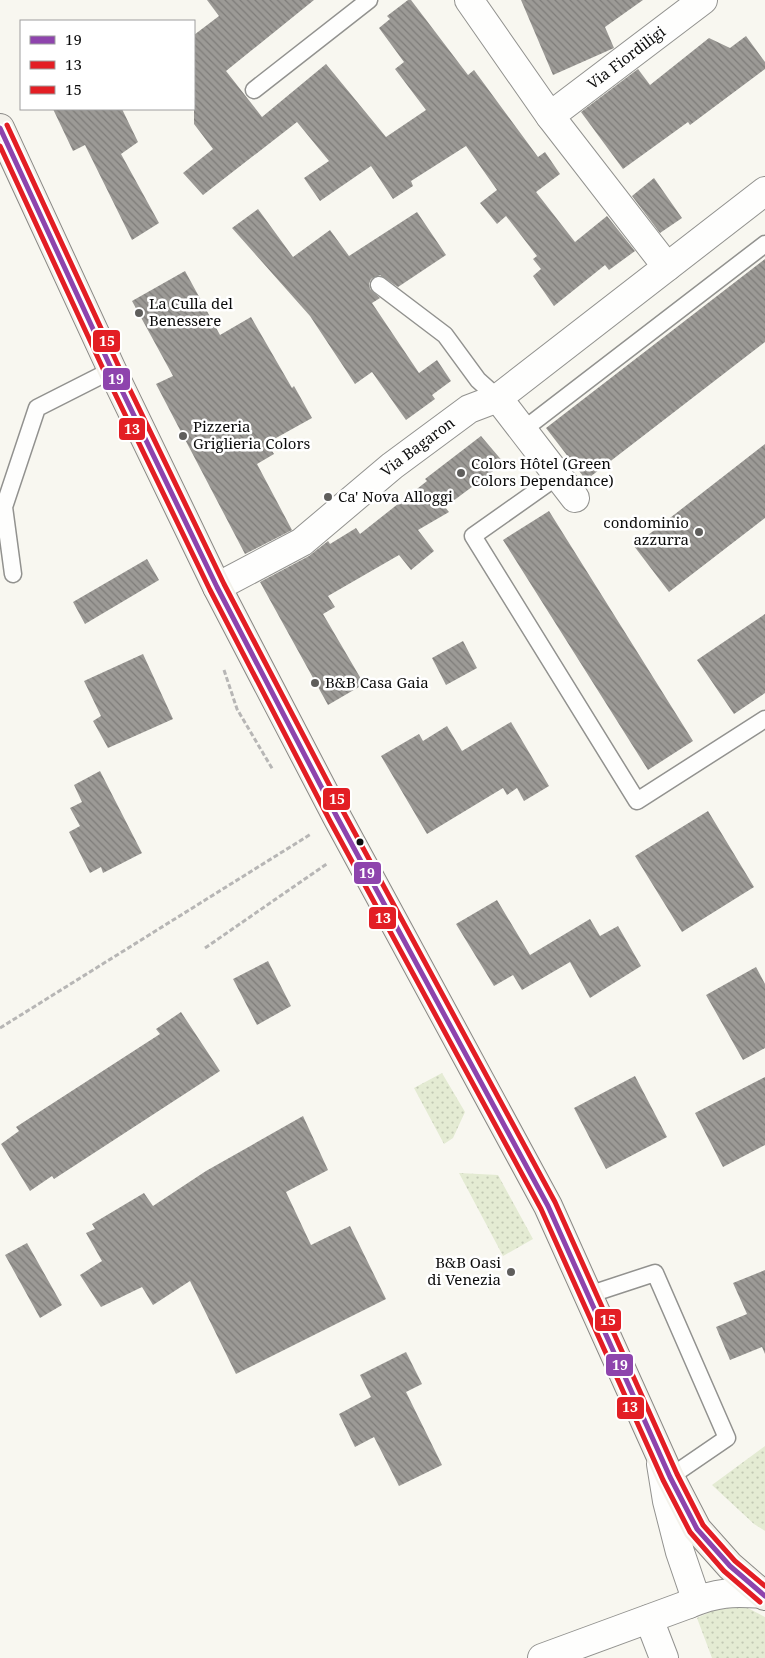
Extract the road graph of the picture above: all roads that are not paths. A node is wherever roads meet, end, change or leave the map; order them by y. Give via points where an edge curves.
1 (369, 0) edge
2 (469, 0) edge
3 (703, 0) edge
4 (254, 90) dead end
5 (550, 116) junction
6 (0, 128) edge
7 (765, 191) edge
8 (765, 244) edge
9 (667, 267) junction
10 (378, 285) dead end
11 (112, 370) junction
12 (498, 398) junction
13 (523, 430) junction
14 (558, 476) junction
15 (575, 498) dead end
16 (13, 574) dead end
17 (218, 587) junction
18 (765, 719) edge
19 (588, 1295) junction
20 (670, 1477) junction
21 (764, 1588) edge
22 (689, 1604) junction
23 (649, 1619) junction
24 (542, 1658) edge
25 (664, 1658) edge

1 - 4 lane
2 - 5 street
3 - 5 street, Via Fiordiligi
5 - 9 street
6 - 11 main road
7 - 9 street, Via Bagaron
8 - 13 lane
9 - 12 street, Via Bagaron
10 - 12 lane via 445,335 478,380
11 - 16 lane via 38,408 4,507
11 - 17 main road
12 - 13 street
12 - 17 street, Via Bagaron via 469,409 392,466 302,542
13 - 14 street
14 - 15 street
14 - 18 lane via 473,536 637,801
17 - 19 main road via 337,817 548,1206
19 - 20 main road
19 - 20 lane via 655,1273 727,1438
20 - 21 main road via 723,1538 748,1561
20 - 22 street via 669,1509 694,1593
21 - 22 street via 708,1596
22 - 23 street
23 - 24 street
23 - 25 street

